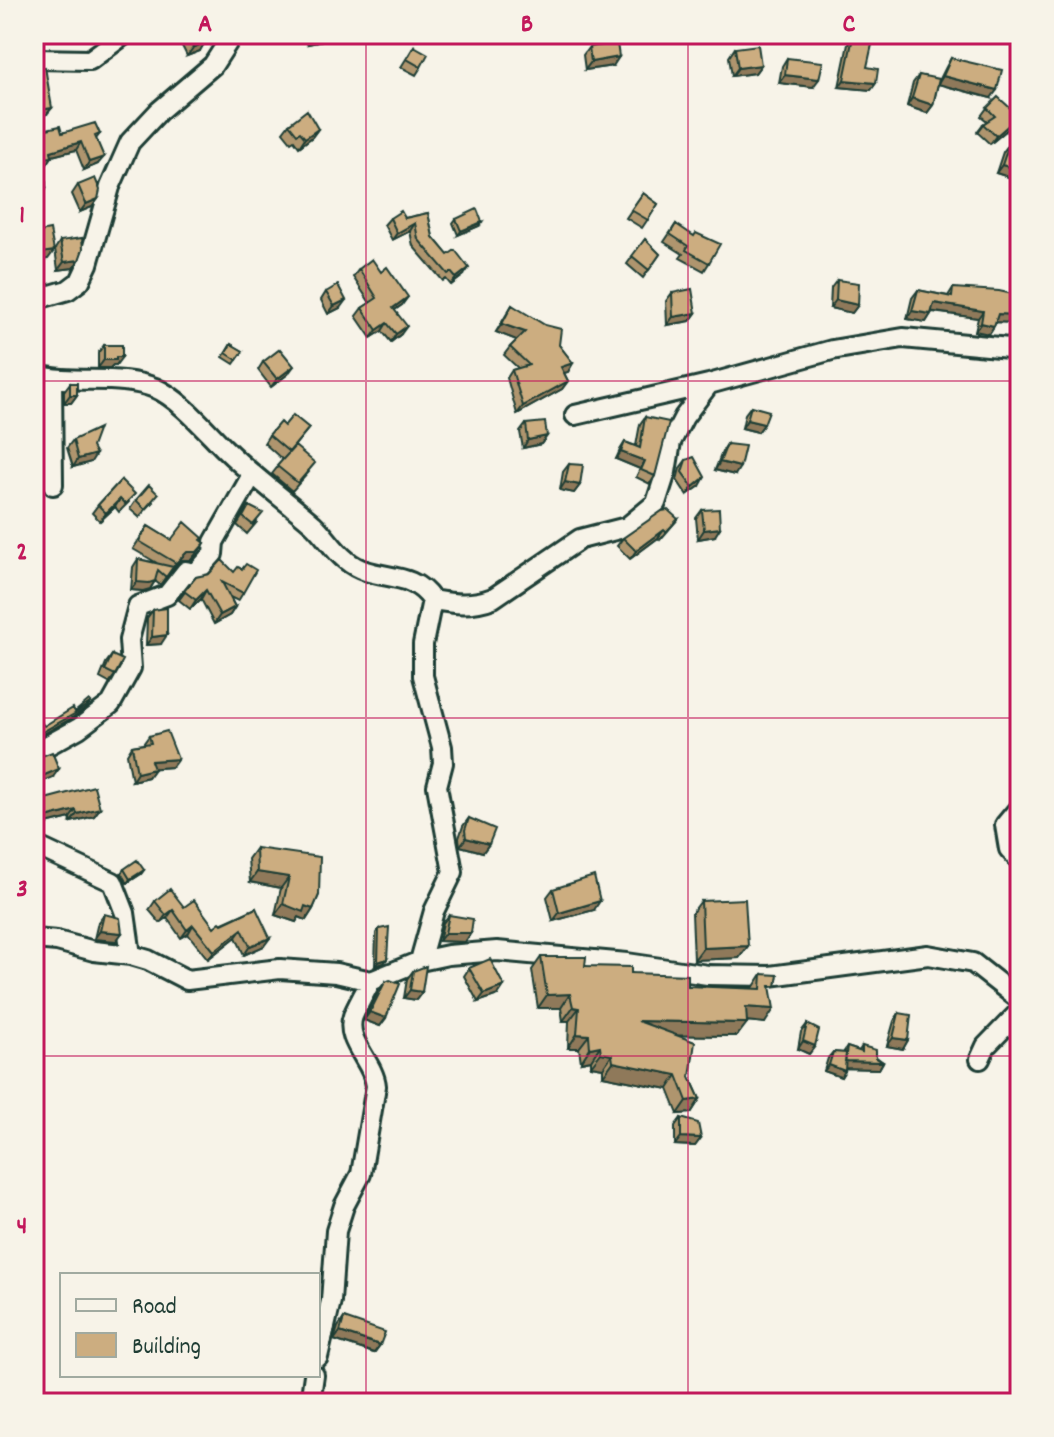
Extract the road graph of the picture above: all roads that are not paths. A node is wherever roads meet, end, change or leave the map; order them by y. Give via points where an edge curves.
1 (125, 34) edge
2 (233, 34) edge
3 (34, 59) edge
4 (34, 300) edge
5 (1020, 349) edge
6 (43, 376) edge
7 (709, 384) junction
8 (575, 415) dead end
9 (252, 475) junction
10 (53, 485) dead end
11 (432, 600) junction
12 (34, 749) edge
13 (1020, 807) edge
14 (34, 845) edge
15 (1020, 861) edge
16 (34, 939) edge
17 (131, 955) junction
18 (420, 961) junction
19 (371, 981) junction
20 (1017, 993) edge
21 (1020, 1011) edge
22 (980, 1059) dead end
23 (320, 1348) edge
24 (314, 1377) edge
25 (310, 1403) edge

1 - 3 street via 90,60
2 - 4 street via 213,65 130,142 80,281
5 - 7 street via 903,338 832,350
6 - 9 street via 140,383 159,390
6 - 10 street
7 - 8 street
7 - 11 street via 671,442 656,503 627,527 580,539 477,604
9 - 11 street via 316,526 347,562 415,582
9 - 12 street via 214,542 213,554 195,574 186,571 167,595 138,606 129,640 131,668 111,704 79,728
11 - 18 street via 423,676 442,747 437,786 453,872 434,911
13 - 15 street via 1005,825 1009,849
14 - 17 street via 113,882 125,913
16 - 17 street
17 - 19 street via 187,980 280,969
18 - 19 street
18 - 20 street via 497,951 708,975 770,976 928,955 973,963
19 - 23 street via 351,1028 376,1086 361,1174 336,1231 331,1301
21 - 22 street
24 - 25 street

